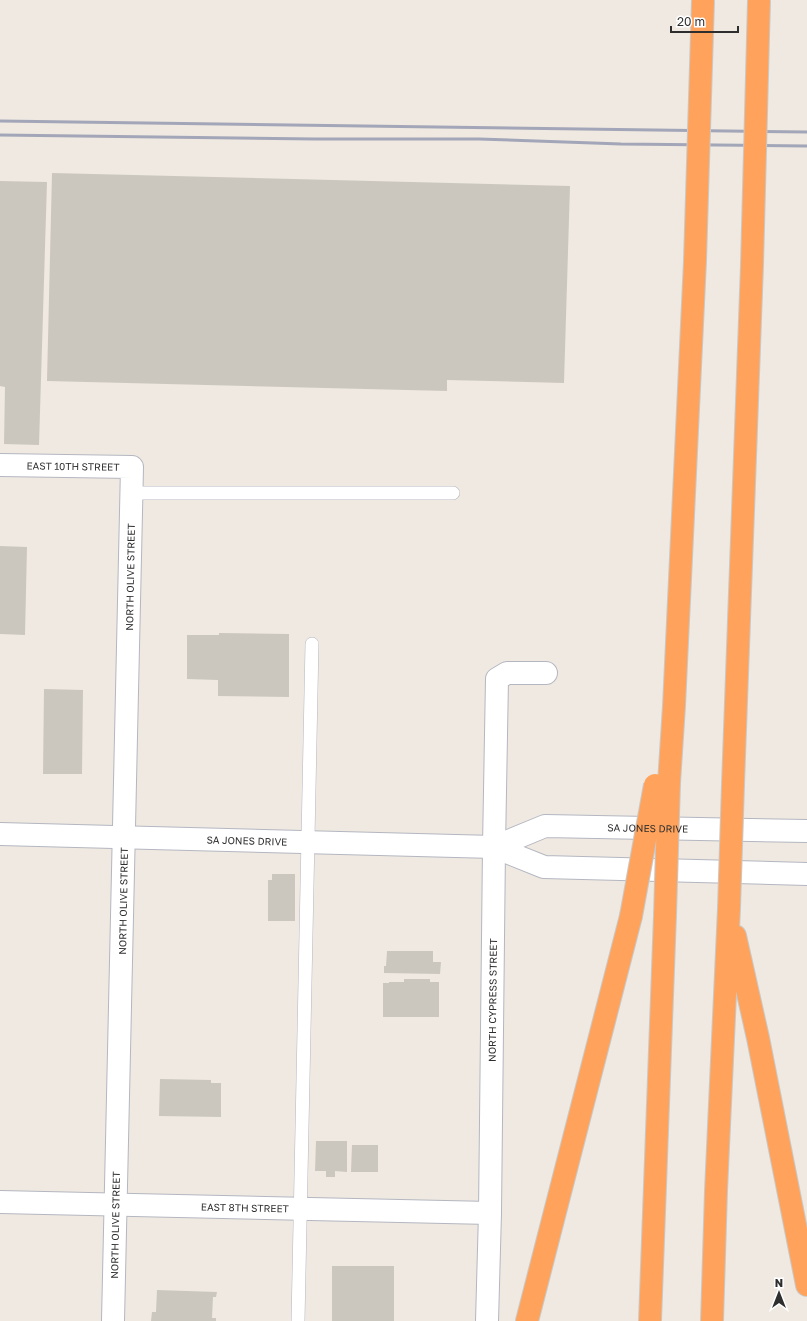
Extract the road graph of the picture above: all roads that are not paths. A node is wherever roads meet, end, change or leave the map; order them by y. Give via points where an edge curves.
1 (703, 0) edge
2 (758, 0) edge
3 (0, 465) edge
4 (132, 487) junction
5 (453, 493) dead end
6 (312, 644) dead end
7 (546, 673) dead end
8 (662, 784) junction
9 (807, 831) edge
10 (0, 834) edge
11 (124, 838) junction
12 (308, 842) junction
13 (494, 847) junction
14 (807, 874) edge
15 (729, 908) junction
16 (0, 1202) edge
17 (116, 1205) junction
18 (301, 1209) junction
19 (490, 1213) junction
20 (807, 1285) edge
21 (113, 1321) edge
22 (298, 1321) edge
23 (488, 1321) edge
24 (527, 1321) edge
25 (650, 1321) edge
26 (712, 1321) edge

1 - 8 highway, bridge via 695,261 674,706
2 - 15 highway, bridge via 752,265
3 - 4 street, EAST 10TH STREET via 132,467
4 - 5 lane
4 - 11 street, NORTH OLIVE STREET
6 - 12 lane
7 - 13 street, NORTH CYPRESS STREET via 508,673 497,679
8 - 24 highway, bridge via 631,916
8 - 25 highway, bridge via 665,915
9 - 13 street, SA JONES DRIVE via 545,826
10 - 11 street, SA JONES DRIVE
11 - 12 street, SA JONES DRIVE
11 - 17 street, NORTH OLIVE STREET
12 - 13 street, SA JONES DRIVE
12 - 18 lane
13 - 14 street, SA JONES DRIVE via 544,867
13 - 19 street, NORTH CYPRESS STREET
15 - 20 highway via 758,1038
15 - 26 highway
16 - 17 street, EAST 8TH STREET
17 - 18 street, EAST 8TH STREET
17 - 21 street, NORTH OLIVE STREET
18 - 19 street, EAST 8TH STREET
18 - 22 lane
19 - 23 street, NORTH CYPRESS STREET

